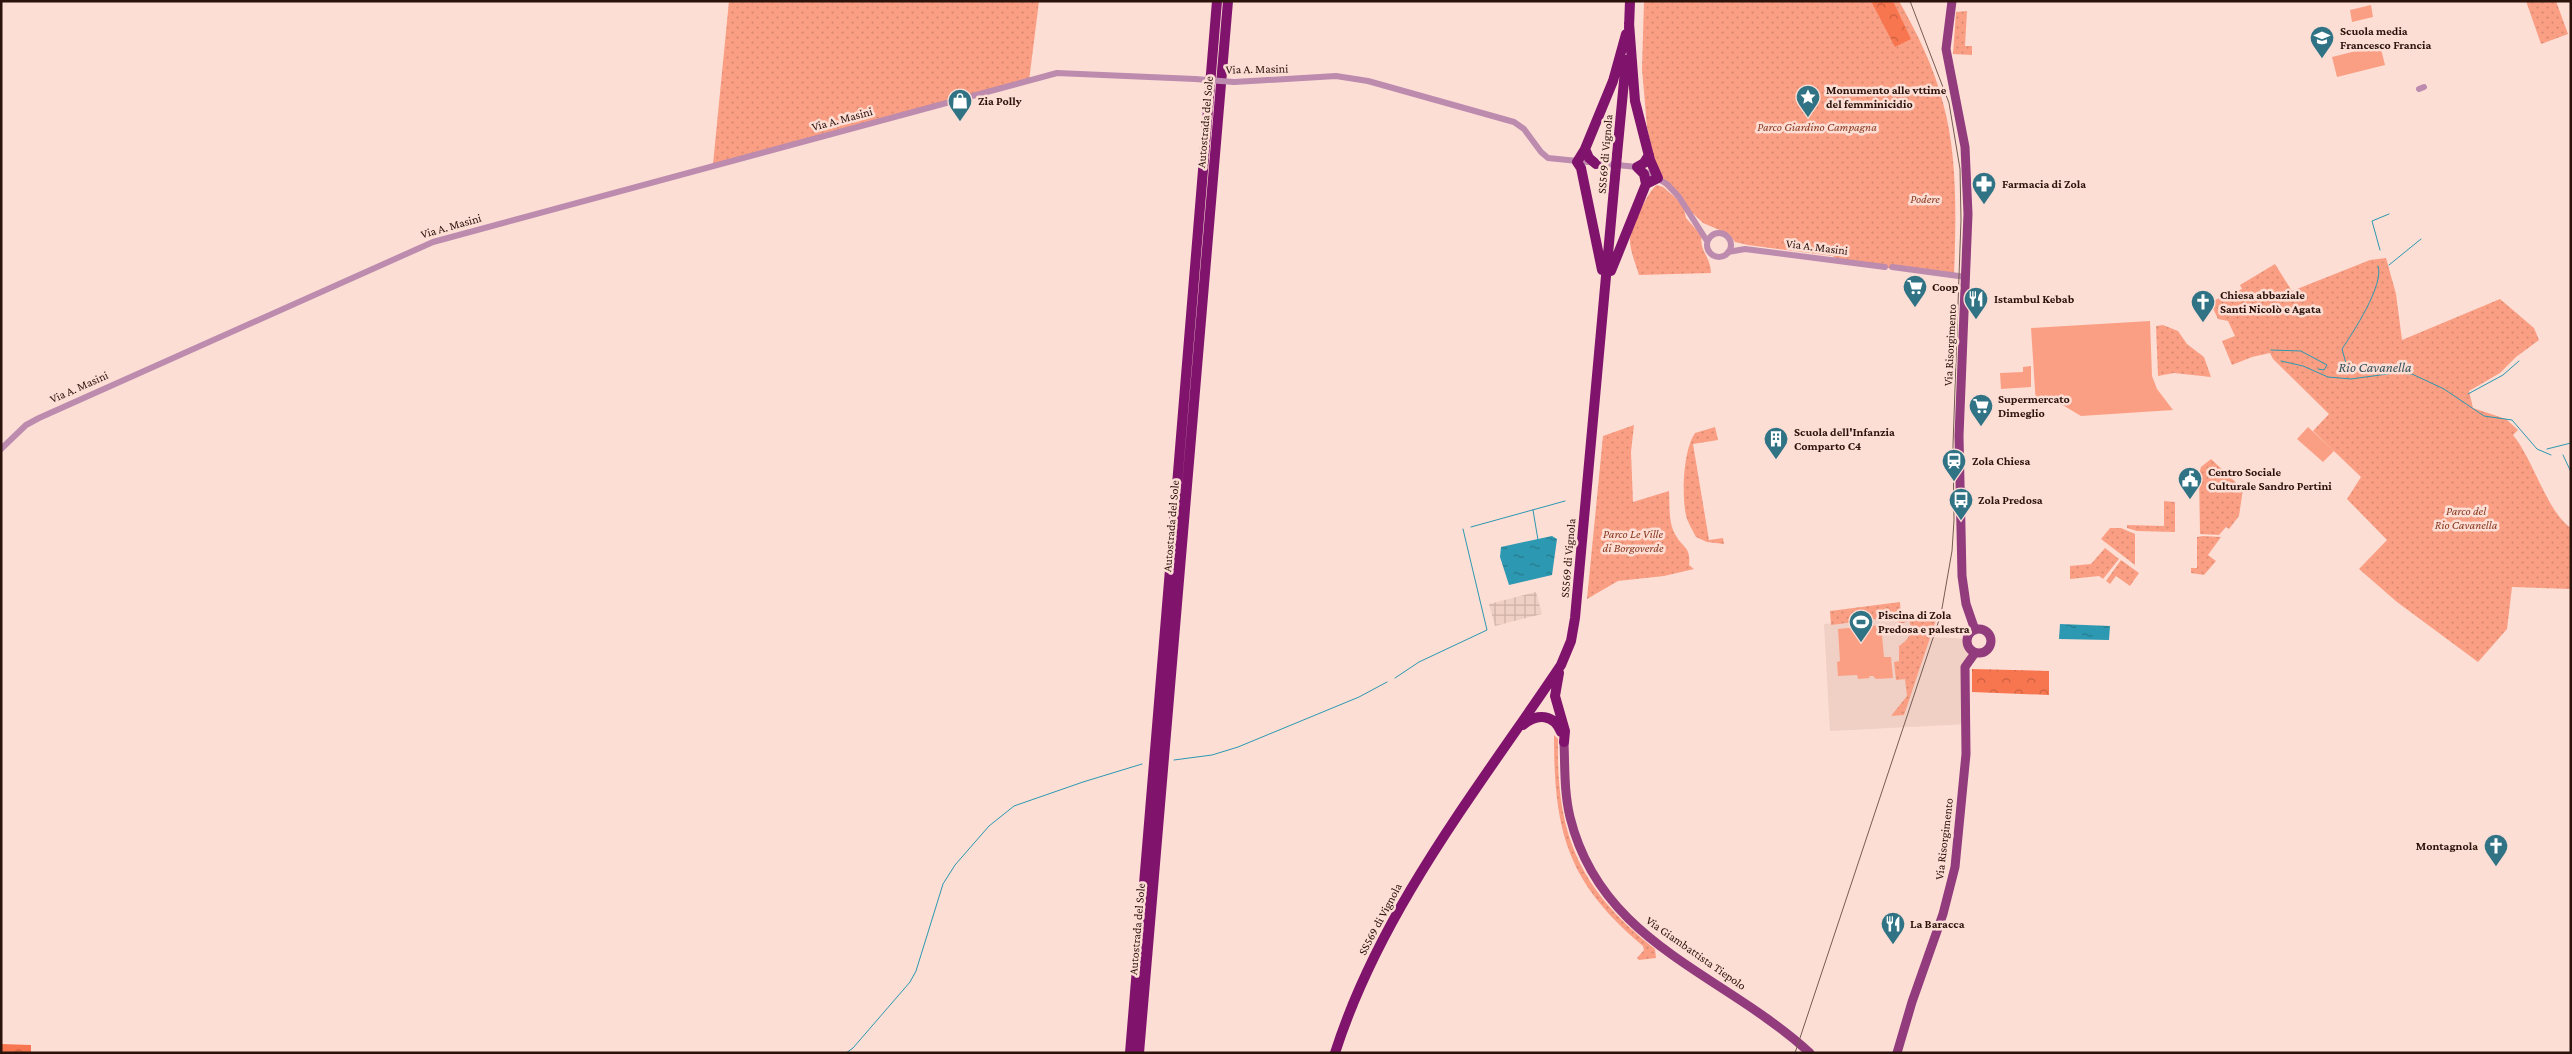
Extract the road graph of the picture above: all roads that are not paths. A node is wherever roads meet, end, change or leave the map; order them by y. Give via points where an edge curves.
1 (1217, 1) edge
2 (1228, 1) edge
3 (1630, 1) edge
4 (1952, 1) edge
5 (1629, 23) junction
6 (1585, 149) junction
7 (1649, 155) junction
8 (1577, 162) junction
9 (1596, 164) junction
10 (1637, 167) junction
11 (1582, 176) junction
12 (1658, 178) junction
13 (1646, 184) junction
14 (1698, 225) junction
15 (1716, 233) junction
16 (1729, 239) junction
17 (1708, 241) junction
18 (1745, 249) junction
19 (1728, 252) junction
20 (1966, 278) junction
21 (1605, 291) junction
22 (1, 449) edge
23 (1975, 630) junction
24 (1975, 652) junction
25 (1562, 665) junction
26 (1515, 732) junction
27 (1564, 742) junction
28 (1130, 1053) edge
29 (1139, 1053) edge
30 (1335, 1053) edge
31 (1810, 1053) edge
32 (1897, 1053) edge

1 - 28 highway, Autostrada del Sole
2 - 29 highway, Autostrada del Sole
3 - 5 highway, SS569 di Vignola
4 - 20 main road, Via Risorgimento via 1946,49 1966,154
5 - 6 highway via 1613,81
5 - 7 highway via 1635,101
5 - 21 highway, SS569 di Vignola, bridge
6 - 8 highway
6 - 9 highway
7 - 10 highway
7 - 12 highway
8 - 9 street, Via A. Masini
8 - 11 highway
8 - 22 street, Via A. Masini, bridge via 1548,158 1524,129 1502,117 1368,81 1336,76 1234,82 1070,72 1051,74 433,242 39,418 26,425
9 - 10 street, Via A. Masini
9 - 11 highway via 1589,166
10 - 12 street, Via A. Masini
10 - 13 highway via 1644,174
11 - 21 highway
12 - 13 highway
12 - 14 street, Via A. Masini via 1679,197
13 - 21 highway
14 - 15 street, Via A. Masini
14 - 17 street, Via A. Masini
15 - 16 street, Via A. Masini
15 - 17 street
16 - 18 street, Via A. Masini
16 - 19 street
17 - 19 street, Via A. Masini via 1707,248 1713,256 1723,256
18 - 19 street, Via A. Masini
18 - 20 street, Via A. Masini
20 - 23 main road, Via Risorgimento via 1959,470 1963,584
21 - 25 highway, SS569 di Vignola via 1576,618
23 - 24 main road via 1967,641
23 - 24 main road via 1985,631 1991,641 1986,651
24 - 32 main road, Via Risorgimento via 1966,667 1966,754 1955,867 1943,914
25 - 26 highway, SS569 di Vignola
25 - 27 highway via 1555,696
26 - 27 highway via 1532,718 1547,717 1558,725
26 - 30 highway, SS569 di Vignola via 1397,912 1365,975
27 - 31 main road, Via Giambattista Tiepolo via 1564,783 1574,831 1589,869 1611,901 1655,943 1752,1008

